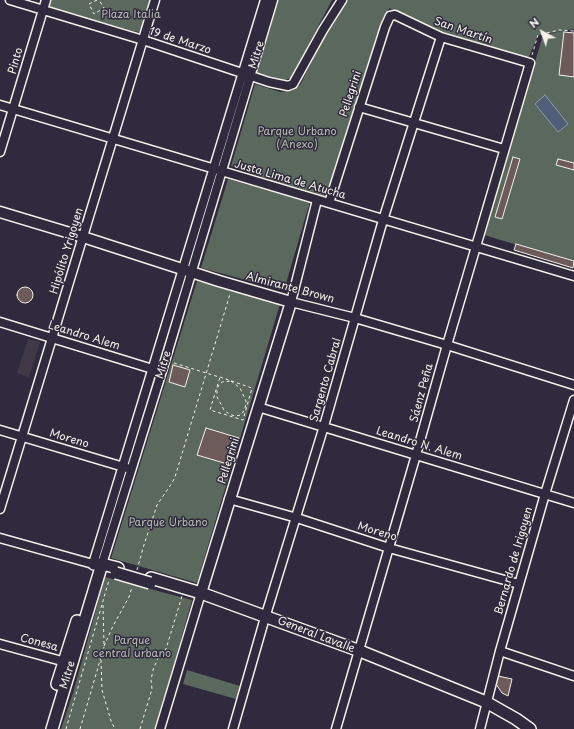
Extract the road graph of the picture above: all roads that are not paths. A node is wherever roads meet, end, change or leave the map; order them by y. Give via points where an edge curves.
1 (10, 0) edge
2 (46, 0) edge
3 (155, 0) edge
4 (265, 0) edge
5 (273, 0) edge
6 (342, 0) edge
7 (42, 10) junction
8 (390, 16) joint
9 (441, 37) junction
10 (143, 40) junction
11 (530, 63) joint
12 (247, 74) junction
13 (0, 105) edge
14 (359, 107) junction
15 (13, 109) junction
16 (413, 122) junction
17 (112, 139) junction
18 (504, 149) junction
19 (0, 152) edge
20 (217, 170) junction
21 (317, 200) junction
22 (329, 203) junction
23 (0, 212) edge
24 (383, 220) junction
25 (83, 237) junction
26 (476, 247) junction
27 (188, 271) junction
28 (574, 276) edge
29 (290, 302) junction
30 (355, 318) junction
31 (0, 322) edge
32 (52, 337) junction
33 (447, 344) junction
34 (158, 370) junction
35 (574, 384) edge
36 (574, 400) edge
37 (258, 407) junction
38 (324, 426) junction
39 (0, 430) edge
40 (22, 436) junction
41 (416, 455) junction
42 (128, 468) junction
43 (545, 494) junction
44 (229, 499) junction
45 (574, 503) edge
46 (0, 509) edge
47 (297, 518) junction
48 (0, 538) edge
49 (389, 548) junction
50 (98, 566) junction
51 (150, 580) junction
52 (519, 584) junction
53 (200, 596) junction
54 (265, 619) junction
55 (0, 644) edge
56 (500, 651) junction
57 (358, 655) junction
58 (68, 663) junction
59 (574, 676) edge
60 (486, 706) junction
61 (44, 729) edge
62 (52, 729) edge
63 (160, 729) edge
64 (233, 729) edge
65 (336, 729) edge
66 (480, 729) edge
67 (517, 729) edge
68 (530, 729) edge

1 - 7 street, 19 de Marzo
2 - 7 street, Pinto
3 - 10 street, Hipólito Yrigoyen
4 - 12 street, Mitre
5 - 12 street, Mitre
6 - 12 street, 19 de Marzo via 293,84 283,86
7 - 10 street, 19 de Marzo
7 - 15 street, Pinto
8 - 9 street, San Martín
8 - 14 street, Pellegrini
9 - 11 street, San Martín
9 - 16 street, Sargento Cabral
10 - 12 street, 19 de Marzo
10 - 17 street, Hipólito Yrigoyen
11 - 18 street, Sáenz Peña
12 - 20 street, Mitre
13 - 15 street, Justa Lima de Atucha
14 - 16 street
14 - 22 street, Pellegrini
15 - 17 street, Justa Lima de Atucha
15 - 19 street, Pinto
16 - 18 street
16 - 24 street, Sargento Cabral
17 - 20 street, Justa Lima de Atucha
17 - 25 street, Hipólito Yrigoyen
18 - 26 street, Sáenz Peña
20 - 21 street, Justa Lima de Atucha
20 - 27 street, Mitre
21 - 22 street, Justa Lima de Atucha
21 - 29 street, Pellegrini
22 - 24 street, Justa Lima de Atucha
23 - 25 street, Almirante Brown
24 - 26 street, Justa Lima de Atucha
24 - 30 street, Sargento Cabral
25 - 27 street, Almirante Brown
25 - 32 street, Hipólito Yrigoyen
26 - 28 street, Justa Lima de Atucha
26 - 33 street, Sáenz Peña
27 - 29 street, Almirante Brown
27 - 34 street, Mitre
29 - 30 street, Almirante Brown
29 - 37 street, Pellegrini
30 - 33 street, Almirante Brown
30 - 38 street, Sargento Cabral
31 - 32 street, Leandro Alem
32 - 34 street, Leandro Alem
32 - 40 street, Hipólito Yrigoyen
33 - 35 street, Almirante Brown
33 - 41 street, Sáenz Peña
34 - 42 street, Mitre
36 - 43 street, Bernardo de Irigoyen
37 - 38 street, Leandro N. Alem
37 - 44 street, Pellegrini
38 - 41 street, Leandro N. Alem
38 - 47 street, Sargento Cabral
39 - 40 street, Moreno
40 - 42 street, Moreno
40 - 46 street, Hipólito Yrigoyen
41 - 43 street, Leandro N. Alem
41 - 49 street, Sáenz Peña
42 - 50 street, Mitre
43 - 45 street, Leandro N. Alem
43 - 52 street, Bernardo de Irigoyen
44 - 47 street, Moreno
44 - 53 street, Pellegrini
47 - 49 street, Moreno
47 - 54 street, Sargento Cabral
48 - 50 street, General Lavalle
49 - 52 street, Moreno
49 - 57 street, Sáenz Peña
50 - 51 main road, General Lavalle
50 - 58 main road, Mitre
51 - 53 main road, General Lavalle
51 - 53 main road, General Lavalle via 183,594
52 - 56 street, Bernardo de Irigoyen
53 - 54 main road, General Lavalle
53 - 63 street, Pellegrini
54 - 57 main road, General Lavalle
54 - 64 street, Sargento Cabral
55 - 58 street, Conesa
56 - 59 street
56 - 60 street, Bernardo de Irigoyen
57 - 60 main road, General Lavalle
57 - 65 street, Sáenz Peña
58 - 61 main road, Mitre
58 - 62 main road, Mitre
60 - 66 street, Bernardo de Irigoyen
60 - 67 main road, General Lavalle
60 - 68 main road, General Lavalle via 516,719

